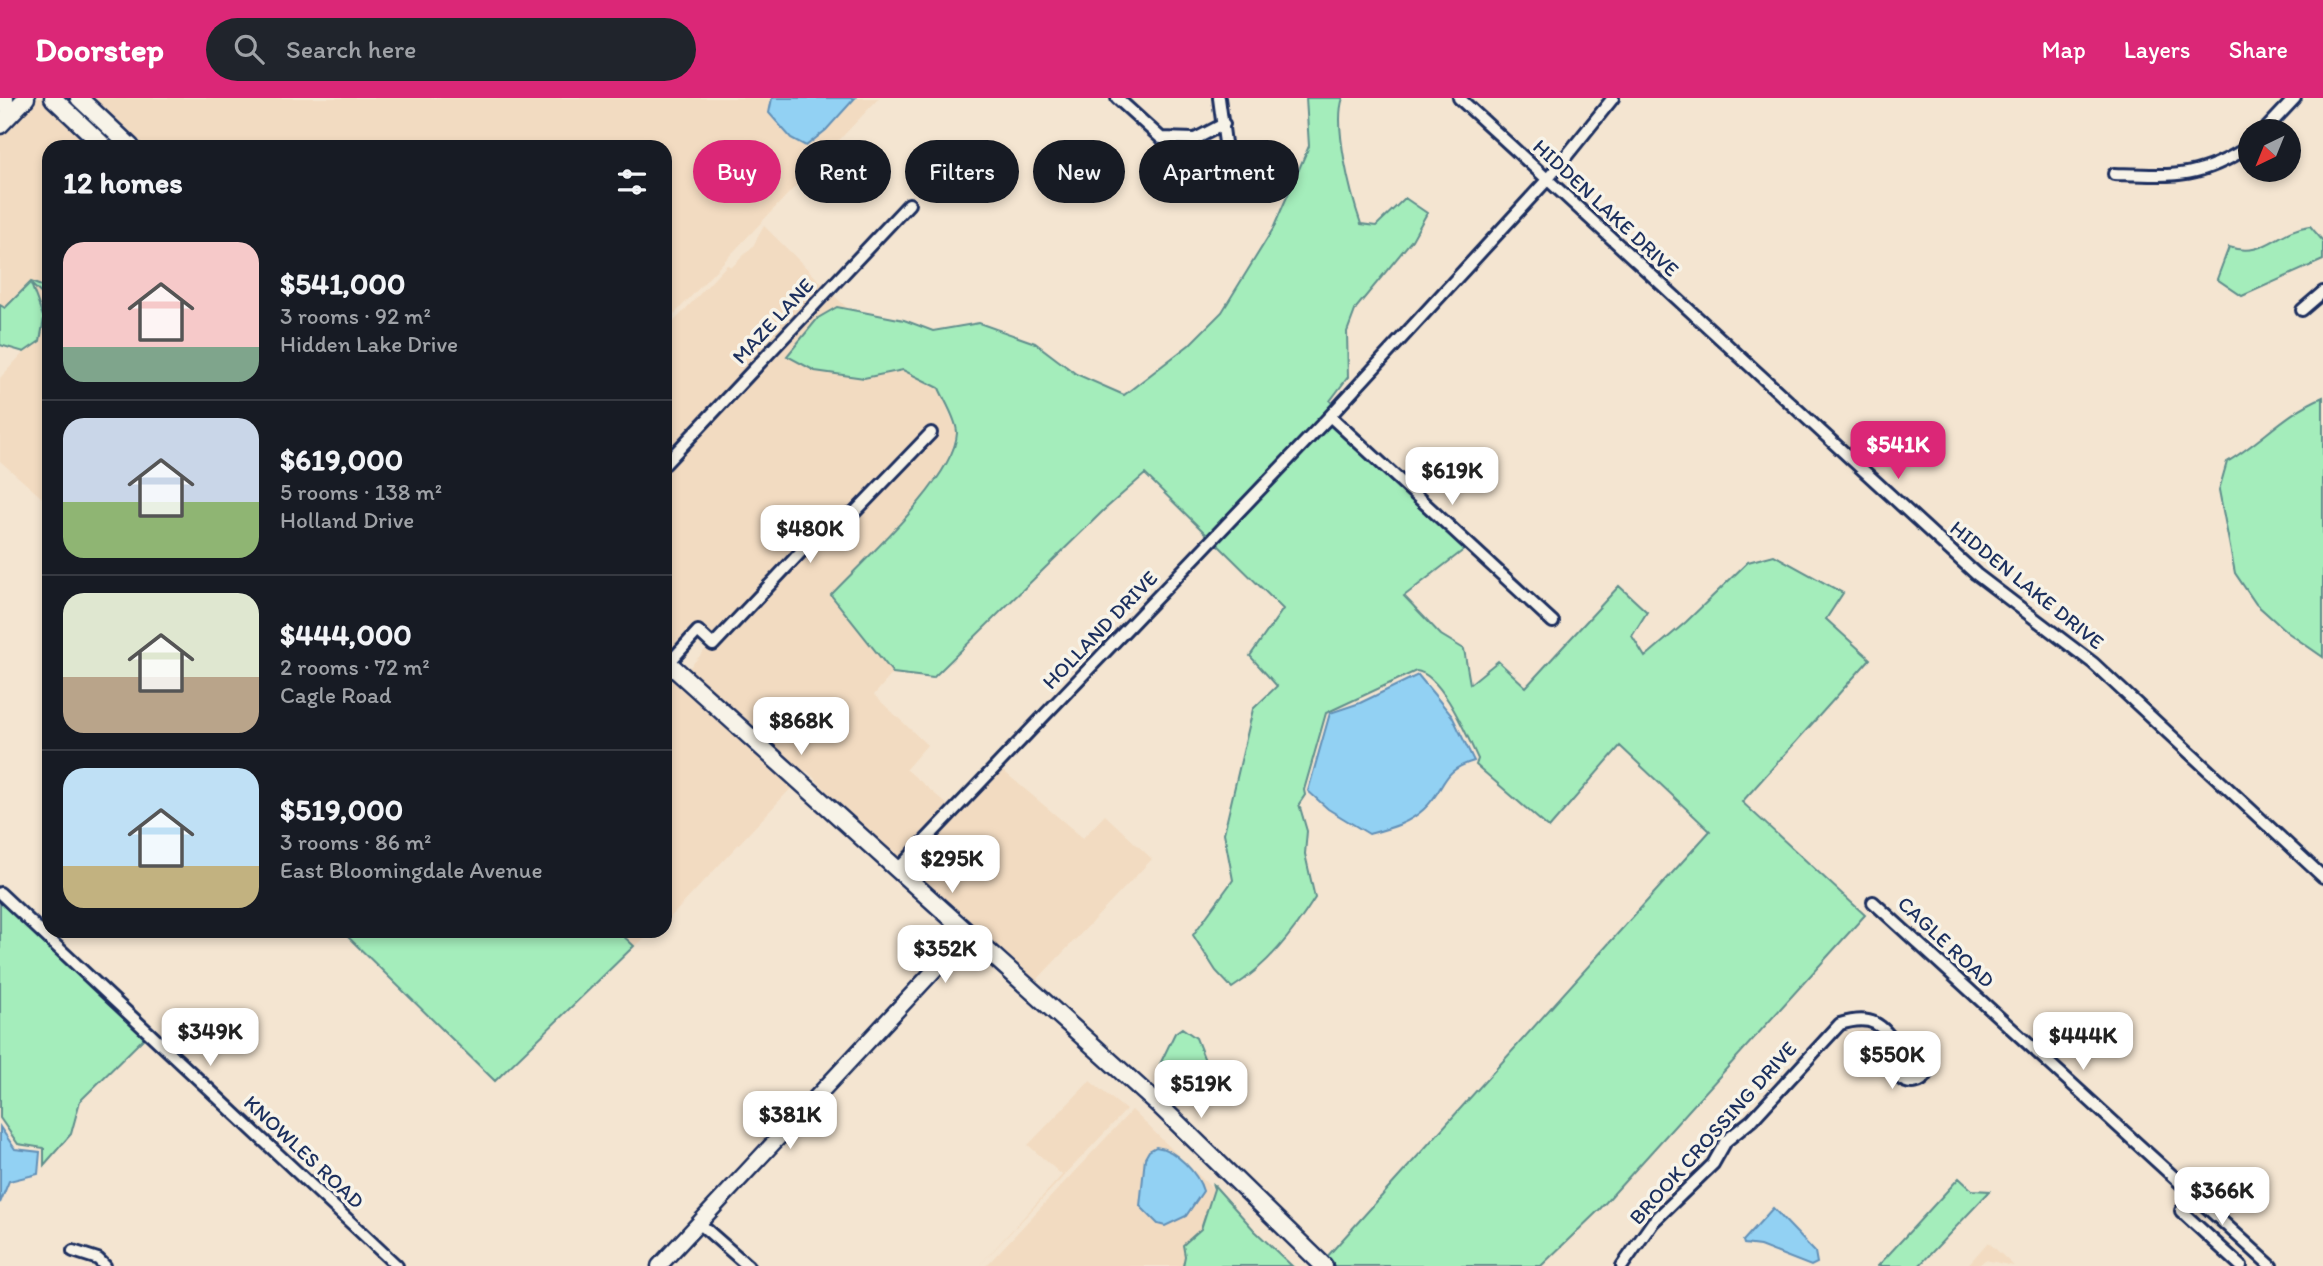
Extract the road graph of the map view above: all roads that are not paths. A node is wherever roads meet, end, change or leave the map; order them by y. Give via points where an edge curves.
1 (5, 98) edge
2 (26, 98) edge
3 (52, 98) edge
4 (79, 98) edge
5 (1117, 98) edge
6 (1219, 98) edge
7 (1458, 98) edge
8 (1613, 98) edge
9 (2295, 98) edge
10 (0, 104) edge
11 (2275, 119) edge
12 (1224, 124) junction
13 (0, 125) edge
14 (97, 140) edge
15 (124, 140) edge
16 (1226, 140) edge
17 (2238, 154) edge
18 (2114, 174) dead end
19 (1547, 180) junction
20 (909, 204) dead end
21 (2323, 292) edge
22 (2302, 310) dead end
23 (1330, 416) junction
24 (932, 433) dead end
25 (672, 457) edge
26 (1553, 622) dead end
27 (672, 657) edge
28 (672, 667) edge
29 (897, 870) junction
30 (2323, 877) edge
31 (0, 893) edge
32 (1873, 902) dead end
33 (42, 932) edge
34 (968, 934) junction
35 (48, 938) edge
36 (1902, 1052) dead end
37 (2181, 1211) dead end
38 (699, 1223) junction
39 (73, 1251) dead end
40 (105, 1266) edge
41 (397, 1266) edge
42 (659, 1266) edge
43 (748, 1266) edge
44 (1324, 1266) edge
45 (1622, 1266) edge
46 (2241, 1266) edge
47 (2271, 1266) edge

1 - 10 main road
2 - 13 main road
3 - 14 main road
4 - 15 main road
5 - 12 street via 1161,138 1195,139
6 - 12 street
7 - 19 street, HIDDEN LAKE DRIVE
8 - 19 street, HOLLAND DRIVE
9 - 11 street
12 - 16 street
17 - 18 street via 2219,166 2179,177
19 - 23 street, HOLLAND DRIVE
19 - 30 street, HIDDEN LAKE DRIVE via 1976,575 2093,663
20 - 25 street, MAZE LANE
21 - 22 street
23 - 26 street
23 - 29 street, HOLLAND DRIVE
24 - 27 street via 853,514 831,520 713,645 698,631
28 - 29 main road
29 - 34 main road
31 - 33 street, KNOWLES ROAD
32 - 47 street, CAGLE ROAD
34 - 38 street
34 - 44 main road via 1171,1116
35 - 41 street, KNOWLES ROAD
36 - 45 street, BROOK CROSSING DRIVE via 1877,1022 1858,1018 1840,1024 1726,1141 1713,1164 1653,1222
37 - 46 street
38 - 42 street
38 - 43 street
39 - 40 street

